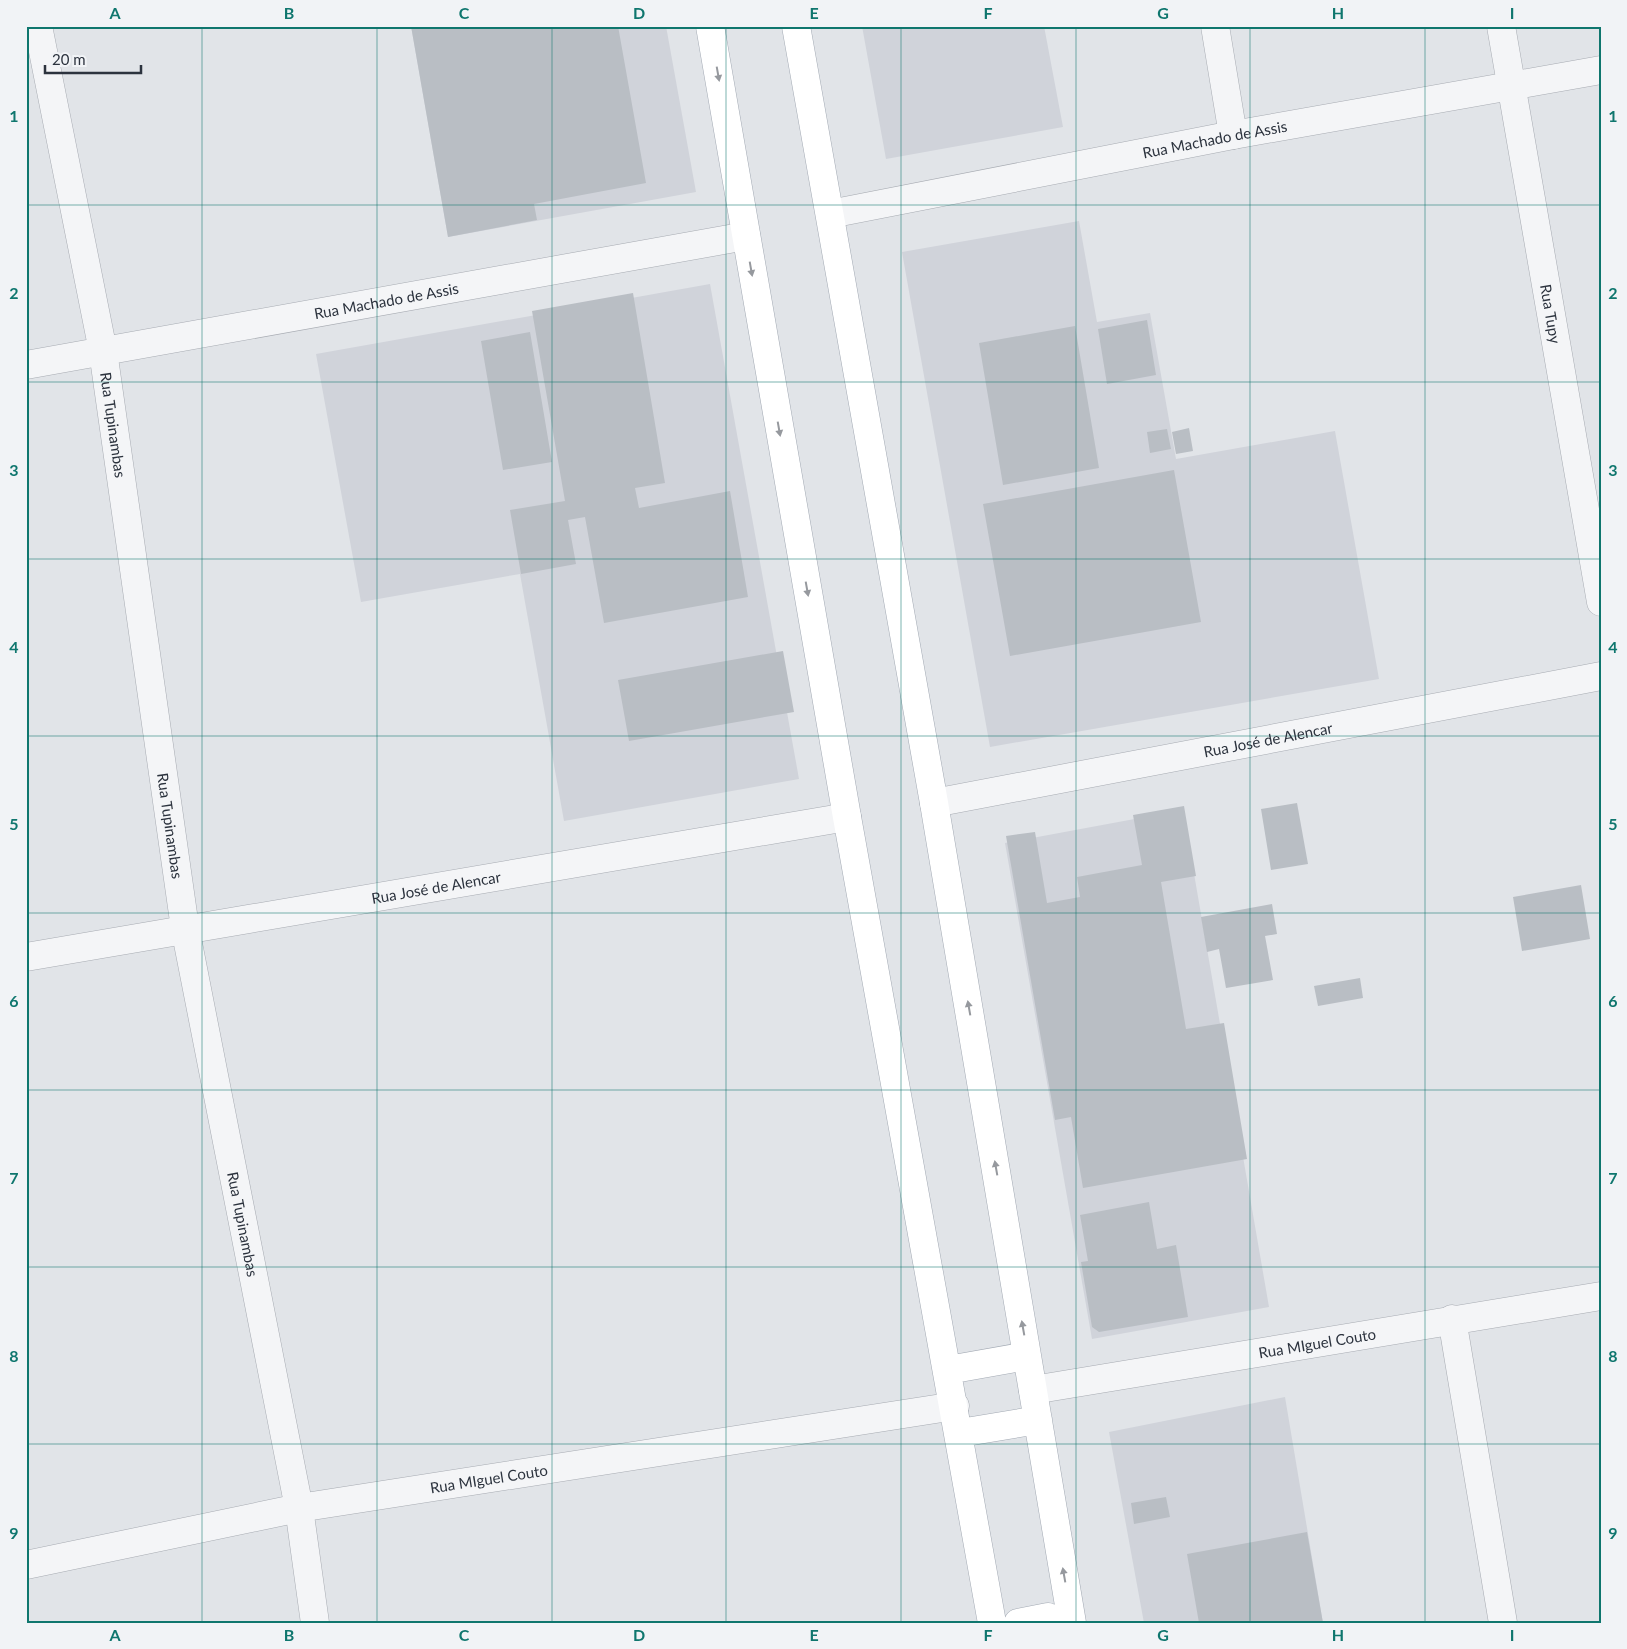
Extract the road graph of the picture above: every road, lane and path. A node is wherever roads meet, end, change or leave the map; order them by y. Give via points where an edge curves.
1 (38, 26) edge
2 (710, 26) edge
3 (796, 26) edge
4 (1215, 26) edge
5 (1501, 26) edge
6 (1601, 70) edge
7 (1511, 84) junction
8 (1233, 135) junction
9 (830, 214) junction
10 (746, 236) junction
11 (103, 351) junction
12 (26, 365) edge
13 (1601, 602) edge
14 (1601, 676) edge
15 (934, 803) junction
16 (847, 817) junction
17 (185, 928) junction
18 (26, 957) edge
19 (1601, 1296) edge
20 (1452, 1319) junction
21 (1027, 1356) junction
22 (948, 1370) junction
23 (1033, 1390) junction
24 (955, 1406) junction
25 (1038, 1420) junction
26 (960, 1434) junction
27 (299, 1508) junction
28 (26, 1564) edge
29 (315, 1623) edge
30 (992, 1623) edge
31 (1018, 1623) edge
32 (1060, 1623) edge
33 (1072, 1623) edge
34 (1503, 1623) edge

1 - 11 street, Rua Tupinambas
2 -> 10 main road
3 - 9 main road
4 - 8 street
5 - 7 street, Rua Tupy
6 - 7 street, Rua Machado de Assis
7 - 8 street, Rua Machado de Assis
7 - 13 street, Rua Tupy
8 - 9 street, Rua Machado de Assis
9 - 15 main road
10 - 11 street, Rua Machado de Assis
10 -> 16 main road
11 - 12 street, Rua Machado de Assis
11 - 17 street, Rua Tupinambas
14 - 15 street, Rua José de Alencar
21 -> 15 main road
16 - 17 street, Rua José de Alencar
16 - 22 main road
17 - 18 street, Rua José de Alencar
17 - 27 street, Rua Tupinambas
19 - 20 street, Rua MIguel Couto
20 - 23 street, Rua MIguel Couto
20 - 34 street
21 - 22 main road
21 - 23 main road
22 - 24 main road
23 - 25 main road
24 - 26 main road
24 - 27 street, Rua MIguel Couto
25 - 26 main road
33 -> 25 main road
26 - 30 main road
27 - 28 street, Rua MIguel Couto
27 - 29 street, Rua Tupinambas
31 - 32 main road via 1048,1617

